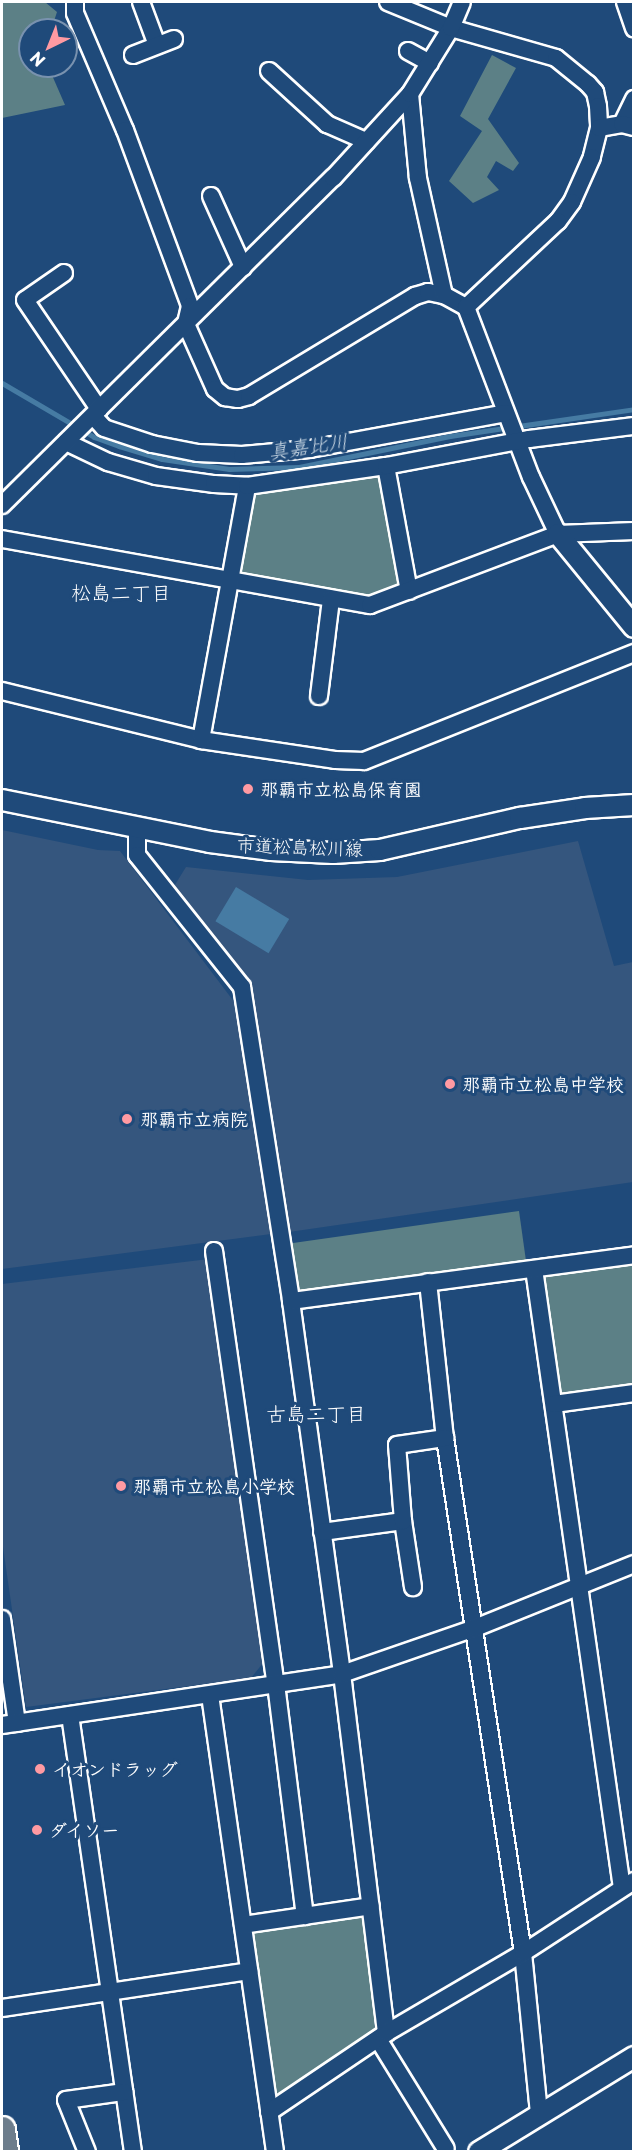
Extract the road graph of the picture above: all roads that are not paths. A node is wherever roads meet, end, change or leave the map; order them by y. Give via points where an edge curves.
1 (75, 2) edge
2 (141, 2) edge
3 (388, 2) edge
4 (462, 2) edge
5 (626, 2) edge
6 (404, 5) edge
7 (451, 28) junction
8 (633, 28) edge
9 (174, 39) dead end
10 (157, 45) junction
11 (408, 51) dead end
12 (133, 55) dead end
13 (430, 63) junction
14 (269, 70) dead end
15 (410, 94) junction
16 (633, 99) edge
17 (628, 126) edge
18 (599, 128) junction
19 (366, 141) junction
20 (211, 196) dead end
21 (243, 267) junction
22 (64, 273) dead end
23 (444, 294) junction
24 (466, 307) junction
25 (186, 324) junction
26 (94, 415) junction
27 (506, 415) junction
28 (633, 426) edge
29 (515, 437) junction
30 (69, 439) junction
31 (386, 466) junction
32 (247, 486) junction
33 (2, 505) edge
34 (633, 531) edge
35 (558, 534) junction
36 (2, 539) edge
37 (230, 579) junction
38 (409, 591) junction
39 (331, 599) junction
40 (633, 627) edge
41 (633, 654) edge
42 (2, 691) edge
43 (319, 696) dead end
44 (201, 740) junction
45 (2, 800) edge
46 (632, 809) edge
47 (137, 827) junction
48 (214, 1251) dead end
49 (633, 1255) edge
50 (534, 1269) junction
51 (428, 1282) junction
52 (291, 1301) junction
53 (633, 1393) edge
54 (554, 1404) junction
55 (446, 1438) junction
56 (403, 1521) junction
57 (322, 1532) junction
58 (633, 1564) edge
59 (578, 1585) junction
60 (413, 1587) dead end
61 (2, 1619) edge
62 (475, 1628) junction
63 (342, 1674) junction
64 (276, 1684) junction
65 (210, 1695) junction
66 (70, 1715) junction
67 (9, 1724) edge
68 (628, 1885) edge
69 (371, 1906) junction
70 (305, 1916) junction
71 (243, 1925) junction
72 (523, 1953) junction
73 (249, 1971) junction
74 (110, 1993) junction
75 (2, 2008) edge
76 (382, 2036) junction
77 (633, 2057) edge
78 (124, 2091) junction
79 (268, 2112) junction
80 (538, 2115) junction
81 (2, 2130) edge
82 (446, 2149) dead end
83 (4, 2151) edge
84 (87, 2151) edge
85 (133, 2151) edge
86 (274, 2151) edge
87 (479, 2151) edge

1 - 25 street via 75,13 125,130 190,306
2 - 10 street
3 - 6 street
4 - 7 street
5 - 8 street
6 - 7 street
7 - 13 street
7 - 18 street via 537,51 564,63 595,92
9 - 10 street
10 - 12 street
11 - 13 street
13 - 15 street
14 - 19 street via 327,124
15 - 19 street
15 - 23 street via 418,178
16 - 17 street
17 - 18 street
18 - 24 street via 588,171 558,221
19 - 21 street
20 - 21 street
21 - 25 street
22 - 26 street via 25,300
23 - 24 street
23 - 25 street via 428,292 415,296 238,399 225,397 215,389
24 - 27 street
25 - 26 street
26 - 27 street via 104,428 152,444 198,453 242,455 310,449
26 - 30 street
27 - 29 street
28 - 29 street
29 - 31 street
29 - 35 street
30 - 32 street via 108,462 156,476
30 - 33 street
31 - 32 street
31 - 38 street
32 - 37 street
34 - 35 street
35 - 38 street
35 - 40 street
36 - 37 street
37 - 39 street
37 - 44 street
38 - 39 street via 370,605
39 - 43 street
41 - 44 street via 364,761
42 - 44 street
45 - 47 street, 市道松島松川線
46 - 47 street, 市道松島松川線 via 585,808 520,818 392,848 333,853 261,849
47 - 52 street via 137,855 242,987
48 - 64 street
49 - 50 street
50 - 51 street
50 - 54 street
51 - 52 street
51 - 55 street
52 - 57 street
53 - 54 street
54 - 59 street
55 - 56 street via 397,1444
55 - 62 street
56 - 57 street
56 - 60 street
57 - 63 street
58 - 59 street
59 - 62 street
59 - 68 street
61 - 67 street
62 - 63 street
62 - 72 street
63 - 64 street
63 - 69 street
64 - 65 street
64 - 70 street
65 - 66 street
65 - 71 street
66 - 67 street
66 - 74 street
68 - 72 street
69 - 70 street
69 - 76 street
70 - 71 street
71 - 73 street
72 - 76 street
72 - 80 street
73 - 74 street
73 - 79 street
74 - 75 street
74 - 78 street
76 - 79 street
76 - 82 street
77 - 80 street
78 - 84 street via 66,2100
78 - 85 street
79 - 86 street
80 - 87 street
81 - 83 main road

